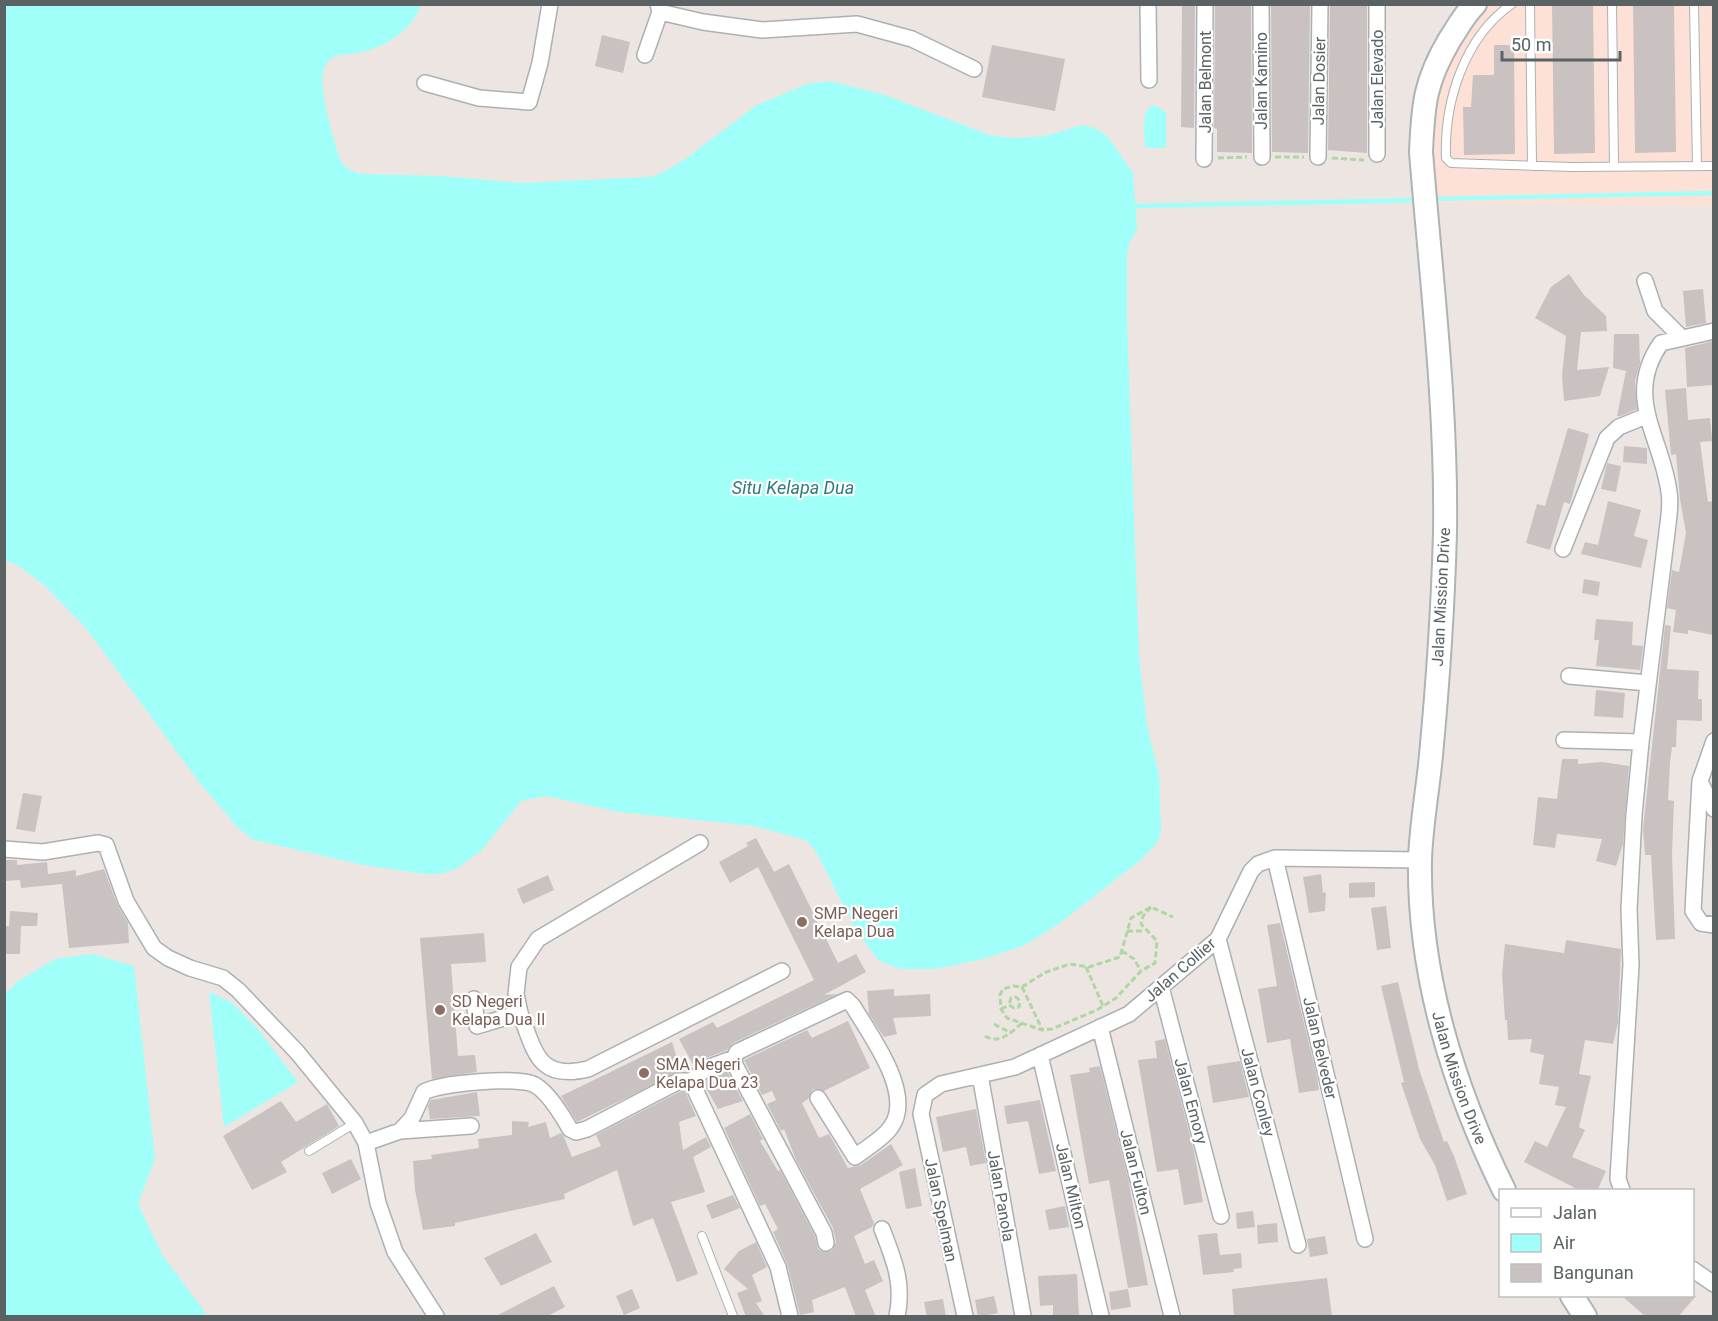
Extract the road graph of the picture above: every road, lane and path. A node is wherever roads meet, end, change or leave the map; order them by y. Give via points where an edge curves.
1 (550, 4) edge
2 (1148, 4) edge
3 (1205, 4) edge
4 (1260, 4) edge
5 (1320, 4) edge
6 (1377, 4) edge
7 (1512, 4) edge
8 (1530, 4) edge
9 (1612, 4) edge
10 (1694, 4) edge
11 (1466, 7) edge
12 (659, 8) edge
13 (645, 55) dead end
14 (974, 69) dead end
15 (1149, 80) dead end
16 (425, 83) dead end
17 (1377, 154) joint
18 (1262, 157) junction
19 (1318, 157) junction
20 (1204, 159) joint
21 (1532, 166) junction
22 (1697, 166) junction
23 (1713, 166) edge
24 (1614, 167) junction
25 (1645, 281) dead end
26 (1713, 332) edge
27 (1682, 338) junction
28 (1646, 416) junction
29 (1563, 549) dead end
30 (1569, 676) dead end
31 (1648, 683) junction
32 (1564, 740) dead end
33 (1713, 741) edge
34 (1641, 742) junction
35 (1700, 781) junction
36 (1713, 809) edge
37 (700, 843) dead end
38 (4, 849) edge
39 (1275, 858) junction
40 (1420, 860) junction
41 (1151, 907) junction
42 (1173, 917) dead end
43 (1713, 925) edge
44 (1127, 931) junction
45 (1145, 931) junction
46 (1218, 939) junction
47 (1121, 951) junction
48 (1086, 966) junction
49 (782, 971) dead end
50 (1141, 971) junction
51 (1022, 987) junction
52 (1161, 987) junction
53 (474, 999) dead end
54 (1009, 1005) dead end
55 (1103, 1006) junction
56 (1001, 1009) junction
57 (520, 1013) junction
58 (1022, 1023) junction
59 (994, 1024) dead end
60 (1100, 1028) junction
61 (1042, 1030) junction
62 (1011, 1033) junction
63 (985, 1036) dead end
64 (1066, 1043) junction
65 (1041, 1055) junction
66 (734, 1058) junction
67 (549, 1069) junction
68 (980, 1076) junction
69 (692, 1081) junction
70 (535, 1085) junction
71 (818, 1098) dead end
72 (921, 1102) joint
73 (355, 1122) junction
74 (471, 1126) dead end
75 (400, 1131) junction
76 (366, 1143) junction
77 (309, 1151) dead end
78 (1503, 1189) edge
79 (1621, 1189) edge
80 (1221, 1216) dead end
81 (882, 1230) dead end
82 (702, 1236) dead end
83 (1365, 1239) dead end
84 (826, 1243) dead end
85 (1298, 1245) dead end
86 (1694, 1270) edge
87 (1713, 1284) edge
88 (1573, 1297) edge
89 (436, 1317) edge
90 (733, 1317) edge
91 (790, 1317) edge
92 (897, 1317) edge
93 (965, 1317) edge
94 (1023, 1317) edge
95 (1101, 1317) edge
96 (1172, 1317) edge
97 (1585, 1317) edge

1 - 16 street via 529,102 479,98
2 - 15 street
3 - 20 street, Jalan Belmont
4 - 18 street, Jalan Kamino
5 - 19 street, Jalan Dosier
6 - 17 street, Jalan Elevado
7 - 21 lane via 1495,16 1479,36 1462,68 1446,129 1446,158 1451,163
8 - 21 lane
9 - 24 lane
10 - 22 lane
11 - 40 street, Jalan Mission Drive via 1427,84 1422,112 1445,528 1442,617
12 - 13 street
12 - 14 street via 762,30 857,24 912,39
17 - 19 path via 1365,160
18 - 19 path
18 - 20 path
21 - 24 lane
22 - 23 lane
22 - 24 lane
25 - 27 street via 1655,311
26 - 27 street
27 - 28 street via 1661,343 1649,360 1644,397
28 - 29 street via 1619,427 1607,438
28 - 31 street via 1669,492 1666,551
30 - 31 street
31 - 34 street
32 - 34 street
33 - 35 street
34 - 79 street via 1629,909 1631,965 1618,1179
35 - 36 street
35 - 43 street via 1693,911 1701,923
37 - 57 street via 538,939 519,968 516,994
38 - 73 street via 43,852 106,845 126,901 154,948 190,968 223,978 238,990 297,1052
39 - 40 street
39 - 46 street, Jalan Collier via 1257,864 1251,871
39 - 83 street, Jalan Belveder
40 - 78 street, Jalan Mission Drive via 1425,940 1439,1014 1476,1132
41 - 42 path
41 - 44 path via 1131,918
41 - 45 path via 1141,924
44 - 45 path
44 - 47 path
45 - 50 path via 1156,941 1155,963
46 - 52 street, Jalan Collier
46 - 85 street, Jalan Conley
47 - 48 path via 1120,957
47 - 50 path via 1134,958
48 - 51 path via 1070,964 1046,972
48 - 55 path
49 - 67 street via 588,1069 568,1074
50 - 55 path
51 - 56 path via 1002,989
51 - 61 path
52 - 60 street, Jalan Collier via 1129,1014
52 - 80 street, Jalan Emory
53 - 57 street via 477,1026
54 - 56 path
55 - 61 path
56 - 58 path via 1007,1018
57 - 67 street via 536,1057
58 - 61 path
58 - 62 path
59 - 62 path
60 - 64 street, Jalan Collier
60 - 96 street, Jalan Fulton
61 - 64 path
62 - 63 path via 1002,1038
64 - 65 street, Jalan Collier
65 - 68 street, Jalan Collier
65 - 95 street, Jalan Milton
66 - 69 street via 707,1068
66 - 71 street via 737,1052 847,1000 891,1073 897,1097 895,1121 855,1157
66 - 84 street
67 - 70 street
68 - 72 street, Jalan Collier via 941,1084
68 - 94 street, Jalan Panola
69 - 70 street via 679,1082 576,1132
69 - 91 street via 778,1267
70 - 75 street via 515,1080 431,1088 420,1097 412,1118
72 - 93 street, Jalan Spelman
73 - 76 street
73 - 77 lane
74 - 75 street
75 - 76 street
76 - 89 street via 378,1203 395,1252
81 - 92 street via 900,1276
82 - 90 lane
86 - 87 street
88 - 97 street

